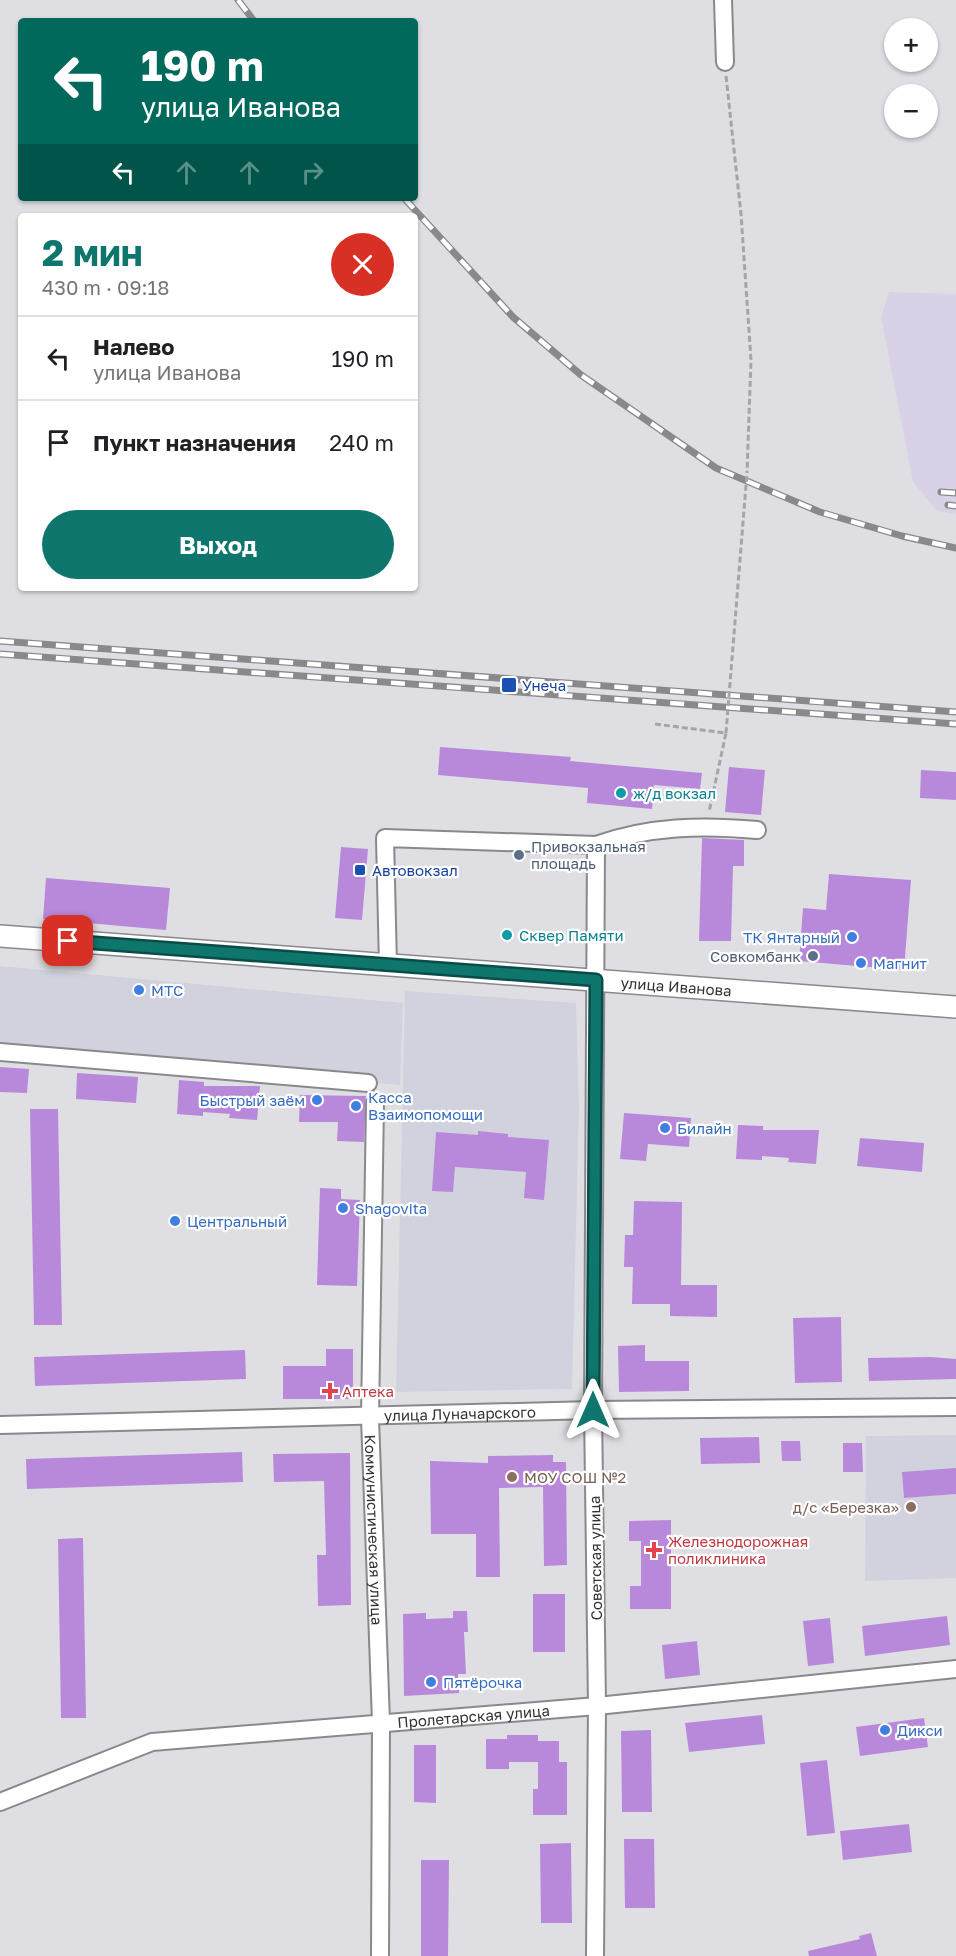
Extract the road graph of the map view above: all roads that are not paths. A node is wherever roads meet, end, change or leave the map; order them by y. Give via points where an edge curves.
1 (723, 0) edge
2 (725, 62) road end
3 (757, 830) dead end
4 (596, 844) junction
5 (0, 936) edge
6 (388, 966) junction
7 (596, 980) junction
8 (956, 1007) edge
9 (0, 1052) edge
10 (368, 1083) dead end
11 (375, 1104) dead end
12 (956, 1407) edge
13 (593, 1410) junction
14 (370, 1418) junction
15 (0, 1425) edge
16 (956, 1669) edge
17 (597, 1707) junction
18 (381, 1722) junction
19 (0, 1802) edge
20 (380, 1956) edge
21 (596, 1956) edge

1 - 2 street
3 - 4 street via 707,826 629,833
4 - 6 street via 385,838
4 - 7 street, Советская улица
5 - 6 main road, улица Иванова
6 - 7 main road, улица Иванова
7 - 8 main road, улица Иванова
7 - 13 street, Советская улица
9 - 10 street
11 - 14 street, Коммунистическая улица
12 - 13 street, улица Луначарского
13 - 14 street, улица Луначарского
13 - 17 street, Советская улица
14 - 15 street, улица Луначарского
14 - 18 street, Коммунистическая улица
16 - 17 street, Пролетарская улица
17 - 18 street, Пролетарская улица
17 - 21 street, Советская улица
18 - 19 street, Пролетарская улица via 152,1742
18 - 20 street, Коммунистическая улица

